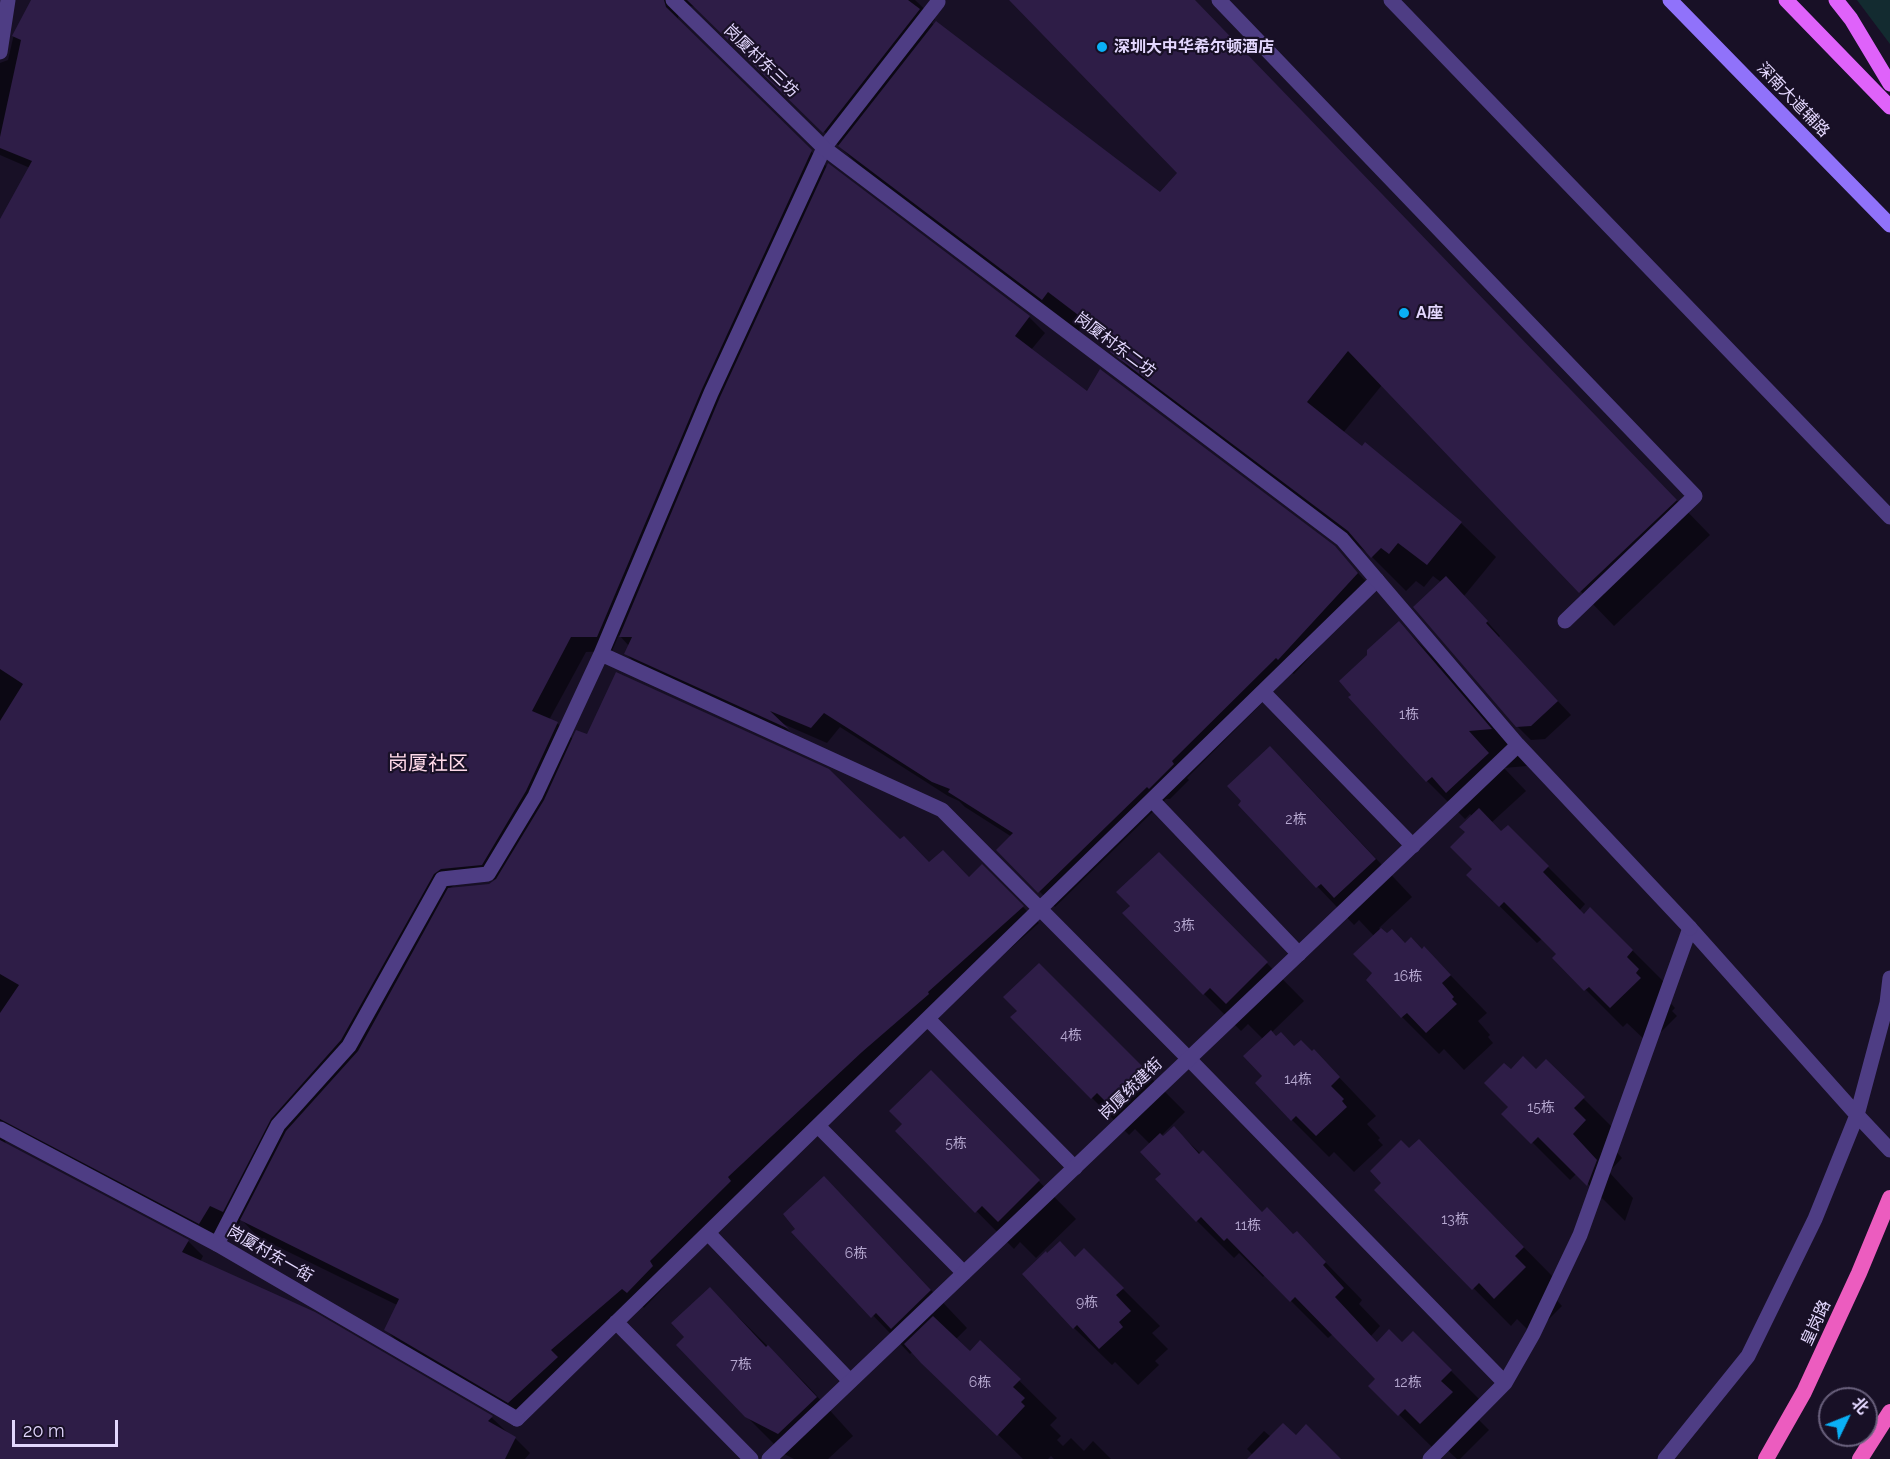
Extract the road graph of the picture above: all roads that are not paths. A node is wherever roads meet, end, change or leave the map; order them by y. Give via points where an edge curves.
1 (8, 0) edge
2 (673, 0) edge
3 (1219, 0) edge
4 (1391, 0) edge
5 (1670, 0) edge
6 (1786, 0) edge
7 (1836, 0) edge
8 (938, 2) dead end
9 (0, 52) edge
10 (1890, 84) edge
11 (1890, 107) edge
12 (824, 148) junction
13 (1890, 225) edge
14 (1890, 517) edge
15 (1377, 580) junction
16 (1565, 621) dead end
17 (601, 654) junction
18 (1263, 692) junction
19 (1518, 745) junction
20 (1152, 800) junction
21 (1413, 846) junction
22 (1041, 909) junction
23 (1690, 928) junction
24 (1299, 954) junction
25 (1890, 978) edge
26 (928, 1019) junction
27 (1189, 1059) junction
28 (1857, 1115) junction
29 (818, 1126) junction
30 (0, 1129) edge
31 (1890, 1150) edge
32 (1075, 1167) junction
33 (1890, 1198) edge
34 (708, 1233) junction
35 (217, 1244) junction
36 (964, 1273) junction
37 (616, 1322) junction
38 (850, 1381) junction
39 (1504, 1383) junction
40 (1890, 1412) edge
41 (751, 1459) edge
42 (768, 1459) edge
43 (1430, 1459) edge
44 (1665, 1459) edge
45 (1766, 1459) edge
46 (1860, 1459) edge

1 - 9 street
2 - 12 street, 岗厦村东三坊
3 - 16 street via 1695,496
4 - 14 street
5 - 13 main road, 深南大道辅路
6 - 11 main road
7 - 10 main road
8 - 12 street
12 - 15 street, 岗厦村东二坊 via 1342,539
12 - 17 street via 711,393
15 - 18 street
15 - 19 street, 岗厦村东二坊
17 - 22 street via 942,810
17 - 35 street via 534,796 488,874 442,879 349,1046 278,1125
18 - 20 street
18 - 21 street
19 - 21 street, 岗厦统建街
19 - 23 street, 岗厦村东二坊
20 - 22 street
20 - 24 street
21 - 24 street, 岗厦统建街
22 - 26 street
22 - 27 street
23 - 28 street, 岗厦村东二坊
23 - 39 street via 1581,1235 1533,1334
24 - 27 street, 岗厦统建街
25 - 28 street
26 - 29 street
26 - 32 street
27 - 32 street, 岗厦统建街
27 - 39 street
28 - 31 street, 岗厦村东二坊
28 - 44 street via 1815,1219 1748,1356
29 - 34 street
29 - 36 street
30 - 35 street, 岗厦村东一街
32 - 36 street, 岗厦统建街
33 - 45 highway, 皇岗路 via 1804,1392
34 - 37 street
34 - 38 street
35 - 37 street, 岗厦村东一街 via 517,1419
36 - 38 street, 岗厦统建街
37 - 41 street
38 - 42 street, 岗厦统建街
39 - 43 street
40 - 46 highway

